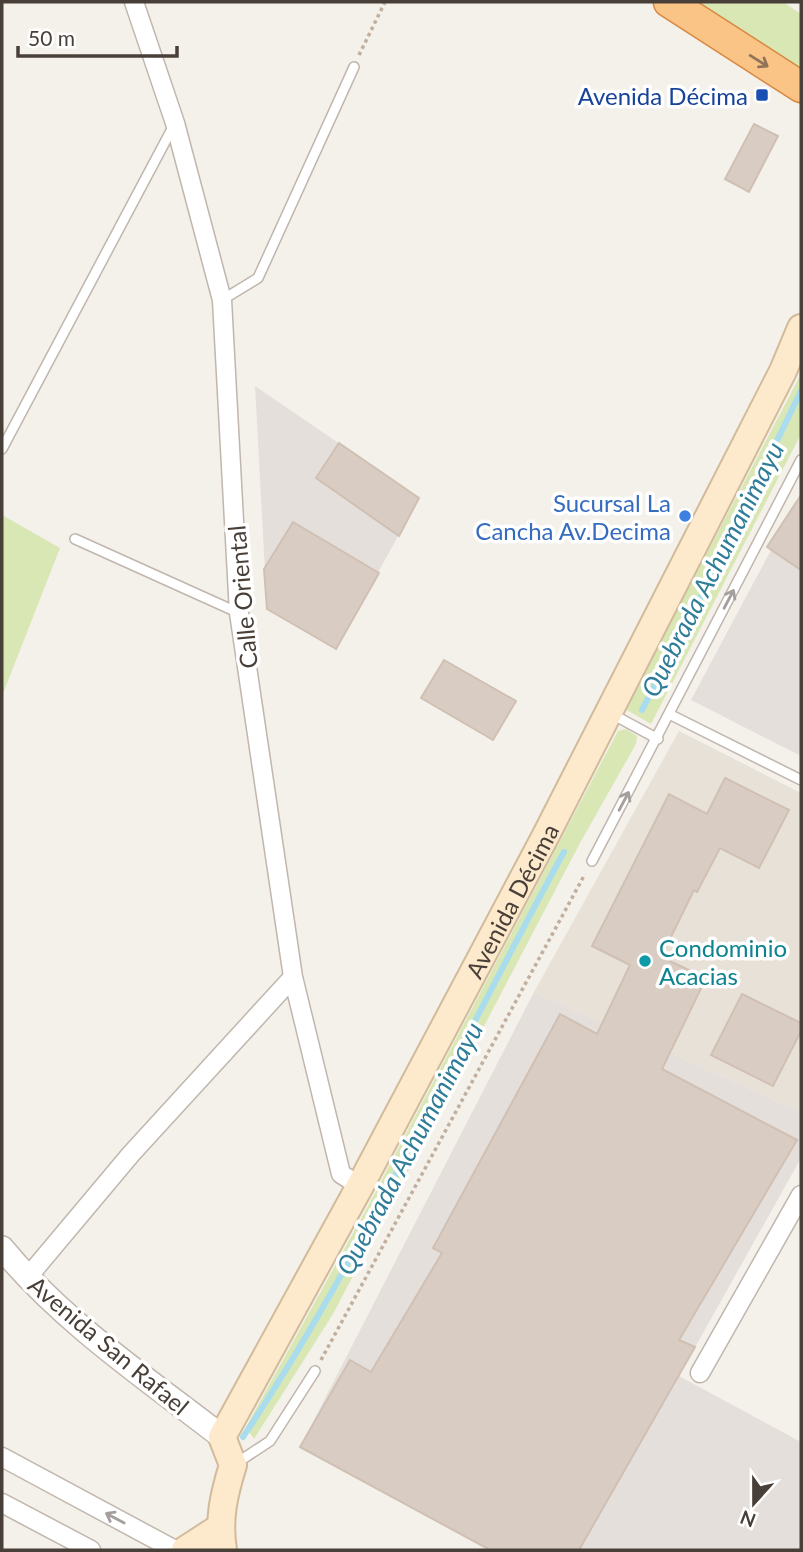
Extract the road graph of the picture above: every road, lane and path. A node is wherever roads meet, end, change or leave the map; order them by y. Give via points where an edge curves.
1 (134, 2) edge
2 (385, 2) edge
3 (669, 2) edge
4 (354, 67) joint
5 (801, 87) edge
6 (175, 123) junction
7 (222, 300) junction
8 (801, 328) edge
9 (2, 449) edge
10 (801, 460) edge
11 (75, 539) dead end
12 (239, 613) junction
13 (609, 712) junction
14 (669, 714) junction
15 (657, 739) junction
16 (801, 779) edge
17 (592, 861) joint
18 (293, 977) junction
19 (360, 1186) junction
20 (801, 1195) edge
21 (2, 1248) edge
22 (27, 1278) junction
23 (315, 1371) joint
24 (700, 1373) dead end
25 (222, 1437) junction
26 (2, 1457) edge
27 (233, 1465) junction
28 (2, 1503) edge
29 (221, 1539) edge
30 (92, 1550) edge
31 (175, 1550) edge
32 (185, 1550) edge

1 - 6 street, Calle Oriental
2 - 4 path
3 -> 5 highway
4 - 7 lane via 258,278
6 - 7 street, Calle Oriental
6 - 9 lane
7 - 12 street, Calle Oriental
8 - 13 main road, Avenida Décima
14 -> 10 lane
11 - 12 lane
12 - 18 street, Calle Oriental
13 - 15 lane
13 - 19 main road, Avenida Décima
14 - 15 lane
14 - 16 lane
17 -> 15 lane
17 - 23 path
18 - 19 street, Calle Oriental via 341,1174
18 - 22 street via 131,1154
19 - 25 main road, Avenida Décima
20 - 24 street
21 - 22 street, Avenida San Rafael
22 - 25 street, Avenida San Rafael
23 - 27 lane via 270,1441
25 - 27 main road
31 -> 26 street
27 - 29 main road via 224,1494
28 - 30 street
29 - 32 main road

